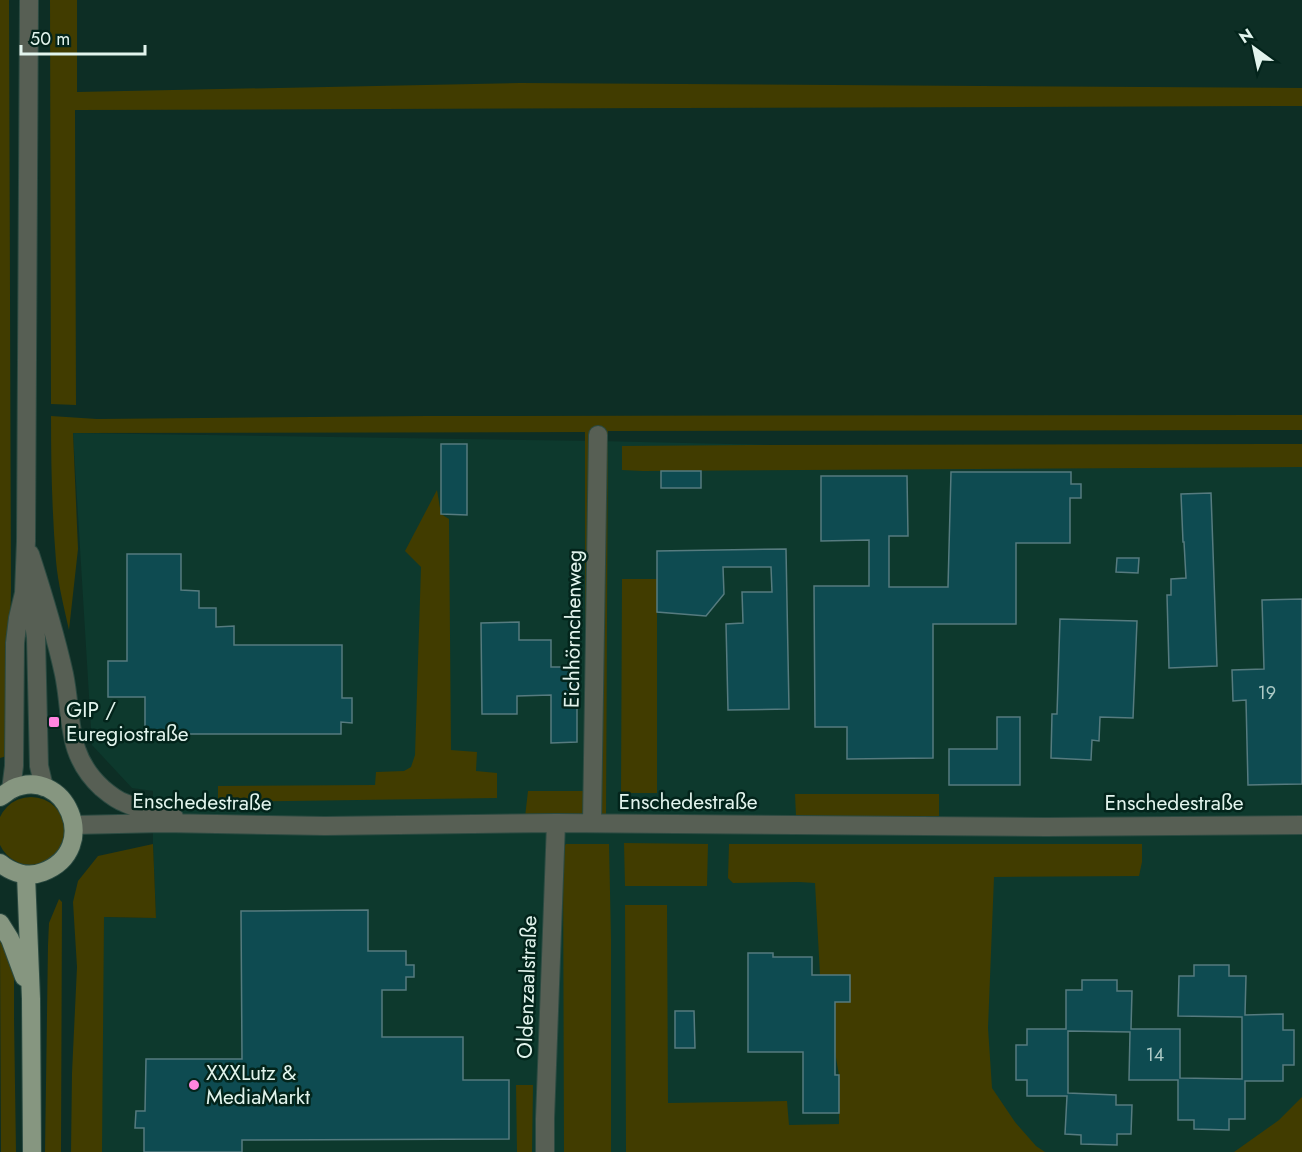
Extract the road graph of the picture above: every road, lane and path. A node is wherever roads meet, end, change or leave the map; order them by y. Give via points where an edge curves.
1 (28, 0) edge
2 (598, 435) dead end
3 (26, 541) junction
4 (24, 593) junction
5 (44, 788) junction
6 (5, 793) edge
7 (556, 823) junction
8 (592, 823) junction
9 (201, 824) junction
10 (74, 825) junction
11 (1302, 825) edge
12 (0, 863) edge
13 (26, 874) junction
14 (0, 923) edge
15 (31, 999) junction
16 (32, 1152) edge
17 (545, 1152) edge

1 - 3 street
2 - 8 street, Eichhörnchenweg
3 - 4 street
3 - 9 street via 64,675 80,760 92,778 123,803
4 - 5 street via 36,637 39,766
4 - 6 street via 15,643 14,766
5 - 6 main road via 22,786
5 - 10 main road via 64,802
7 - 8 street, Enschedestraße
7 - 9 street, Enschedestraße
7 - 17 street, Oldenzaalstraße
8 - 11 street, Enschedestraße
9 - 10 street, Enschedestraße
10 - 13 main road via 70,850 62,861 39,874
12 - 13 main road
13 - 15 main road
14 - 15 main road via 10,939
15 - 16 main road

